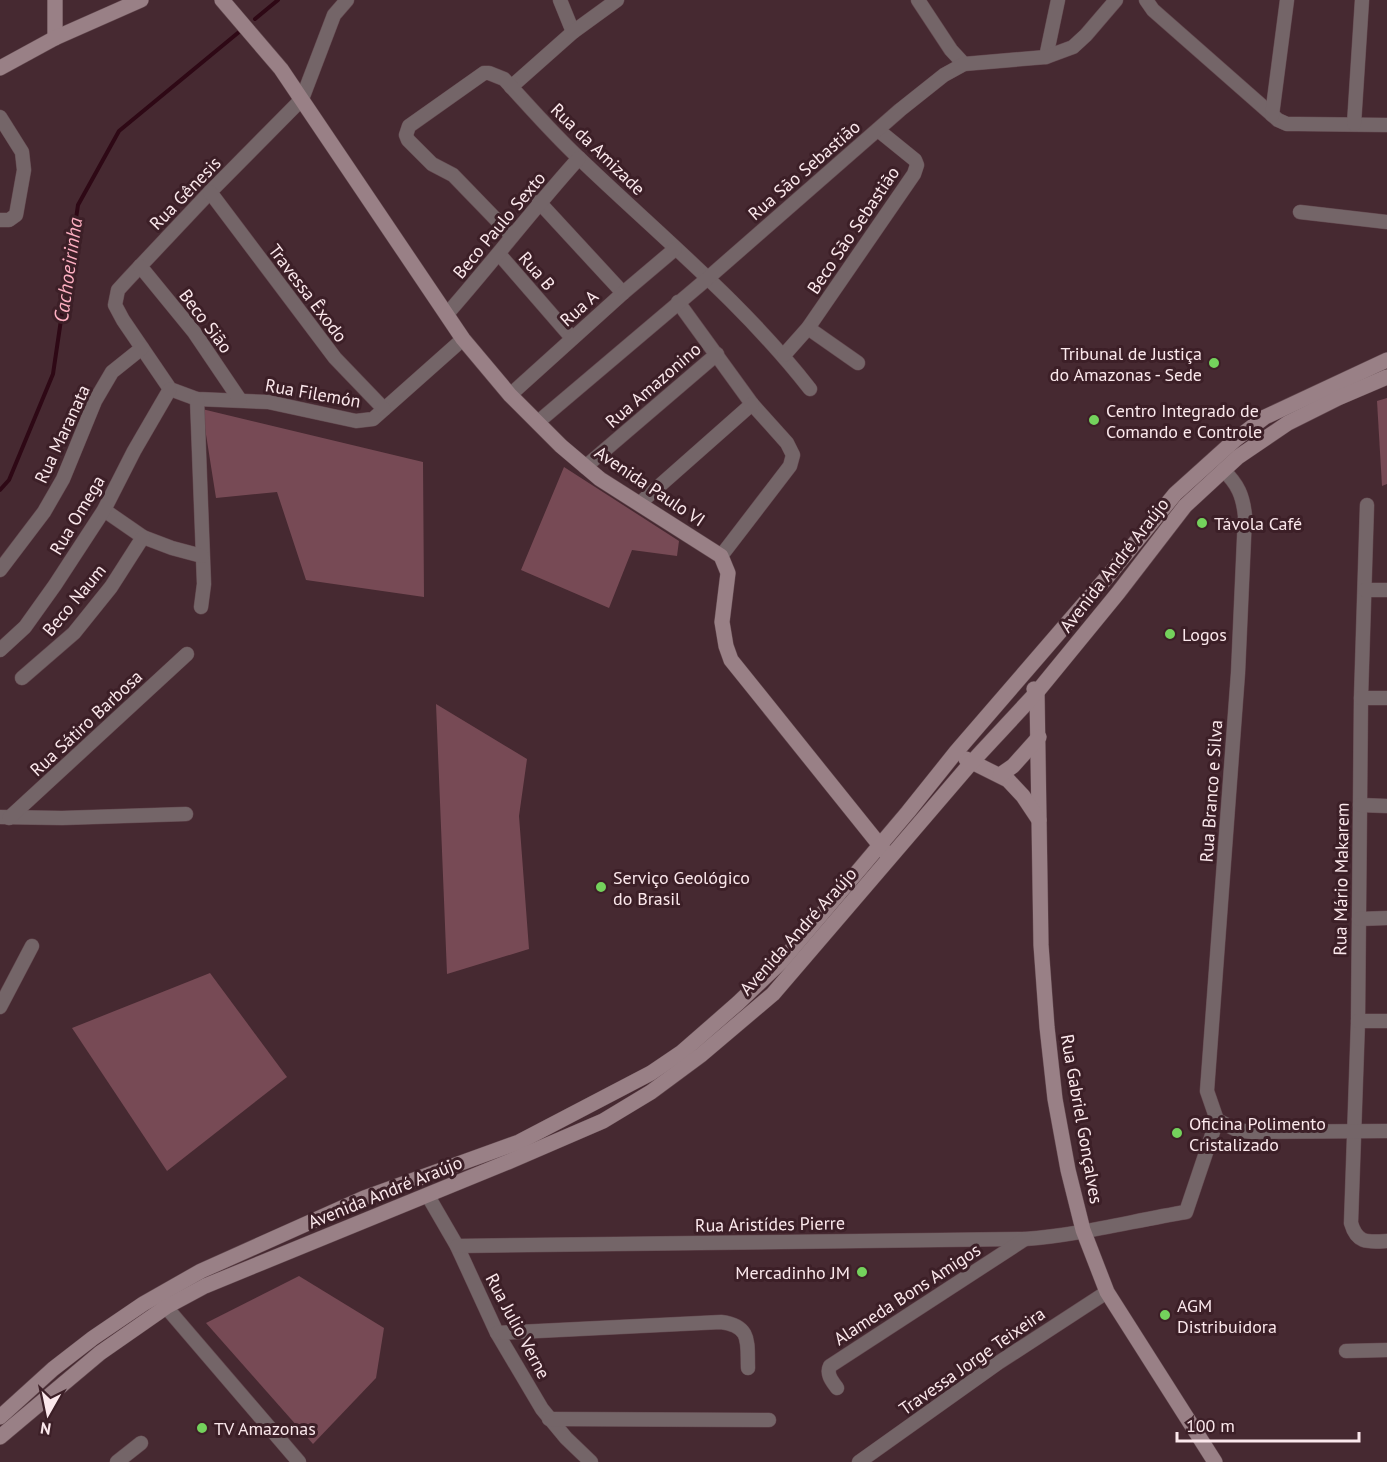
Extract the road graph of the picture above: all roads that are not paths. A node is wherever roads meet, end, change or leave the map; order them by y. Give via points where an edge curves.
1 (55, 0) edge
2 (141, 0) edge
3 (222, 0) edge
4 (346, 0) edge
5 (560, 0) edge
6 (617, 0) edge
7 (918, 0) edge
8 (1058, 0) edge
9 (1116, 0) edge
10 (1146, 0) edge
11 (1287, 0) edge
12 (1362, 0) edge
13 (573, 32) junction
14 (55, 38) junction
15 (1046, 57) junction
16 (964, 64) junction
17 (0, 68) edge
18 (511, 87) junction
19 (302, 99) junction
20 (1272, 115) junction
21 (0, 117) edge
22 (1354, 124) junction
23 (1387, 125) edge
24 (878, 130) junction
25 (579, 158) junction
26 (210, 192) junction
27 (539, 202) junction
28 (1300, 212) dead end
29 (2, 220) edge
30 (1387, 222) edge
31 (512, 236) junction
32 (675, 249) junction
33 (499, 254) junction
34 (140, 266) junction
35 (708, 278) junction
36 (622, 293) junction
37 (678, 302) junction
38 (447, 314) junction
39 (808, 328) junction
40 (573, 338) junction
41 (463, 339) junction
42 (142, 348) junction
43 (717, 354) junction
44 (784, 355) junction
45 (1387, 360) edge
46 (858, 363) dead end
47 (1387, 377) edge
48 (170, 389) junction
49 (810, 389) dead end
50 (510, 395) junction
51 (197, 399) junction
52 (240, 400) junction
53 (752, 404) junction
54 (384, 410) junction
55 (538, 422) junction
56 (585, 467) junction
57 (1223, 470) junction
58 (640, 503) junction
59 (1367, 505) dead end
60 (104, 510) junction
61 (143, 537) junction
62 (202, 556) junction
63 (721, 556) junction
64 (0, 570) edge
65 (1365, 590) junction
66 (1387, 590) edge
67 (201, 607) dead end
68 (0, 650) edge
69 (186, 654) dead end
70 (22, 678) dead end
71 (1020, 678) junction
72 (1037, 692) junction
73 (1361, 698) junction
74 (1387, 698) edge
75 (1039, 738) junction
76 (956, 752) junction
77 (971, 763) junction
78 (1000, 776) junction
79 (1360, 805) junction
80 (1387, 806) edge
81 (186, 814) dead end
82 (5, 817) edge
83 (1039, 820) junction
84 (879, 845) junction
85 (890, 858) junction
86 (1387, 918) edge
87 (1359, 919) junction
88 (32, 946) dead end
89 (0, 1007) edge
90 (1358, 1020) junction
91 (1387, 1021) edge
92 (1217, 1120) junction
93 (1354, 1131) junction
94 (1387, 1131) edge
95 (428, 1196) junction
96 (1083, 1230) junction
97 (1025, 1239) junction
98 (1387, 1241) edge
99 (457, 1246) junction
100 (1107, 1292) junction
101 (166, 1307) junction
102 (497, 1333) junction
103 (1387, 1350) edge
104 (1346, 1351) dead end
105 (748, 1368) dead end
106 (837, 1388) dead end
107 (0, 1417) edge
108 (549, 1419) junction
109 (769, 1420) dead end
110 (0, 1437) edge
111 (141, 1443) dead end
112 (117, 1462) edge
113 (299, 1462) edge
114 (591, 1462) edge
115 (859, 1462) edge
116 (1215, 1462) edge

1 - 14 main road
2 - 14 main road
3 - 19 main road, Avenida Paulo VI
4 - 19 street via 334,15
5 - 13 street
6 - 13 street
7 - 16 street
8 - 15 street
9 - 15 street, Rua São Sebastião via 1073,47
10 - 20 street
11 - 20 street
12 - 22 street
13 - 18 street
14 - 17 main road
15 - 16 street, Rua São Sebastião
16 - 24 street, Rua São Sebastião via 944,75
18 - 25 street, Rua da Amizade
18 - 31 street, Rua da Amizade via 489,72 484,73 409,126 406,133 432,164 453,175
19 - 26 street, Rua Gênesis
19 - 38 main road, Avenida Paulo VI
20 - 22 street via 1287,124
21 - 29 street via 22,152 24,170 16,215
22 - 23 street
24 - 35 street, Rua São Sebastião
24 - 39 street, Beco São Sebastião via 915,160 916,169
25 - 27 street, Beco Paulo Sexto
25 - 32 street, Rua da Amizade
26 - 34 street, Rua Gênesis
26 - 54 street, Travessa Êxodo via 335,358
27 - 31 street, Beco Paulo Sexto
27 - 36 street
28 - 30 street
31 - 33 street, Beco Paulo Sexto
32 - 35 street, Rua da Amizade
32 - 36 street, Rua A
33 - 38 street, Beco Paulo Sexto
33 - 40 street, Rua B
34 - 42 street, Rua Gênesis via 115,298 123,320
34 - 52 street, Beco Sião via 194,332
35 - 37 street, Rua São Sebastião
35 - 44 street
36 - 40 street, Rua A
37 - 43 street
37 - 55 street, Rua São Sebastião
38 - 41 main road, Avenida Paulo VI
39 - 44 street, Beco São Sebastião
39 - 46 street
40 - 50 street, Rua A
41 - 50 main road, Avenida Paulo VI
41 - 54 street, Rua Filemón
42 - 48 street
42 - 64 street, Rua Maranata via 112,372 95,401 63,479 44,512
43 - 53 street
43 - 56 street, Rua Amazonino
44 - 49 street
45 - 71 main road, Avenida André Araújo via 1265,417 1236,439 1175,494
47 - 57 main road, Avenida André Araújo via 1288,423
48 - 51 street, Rua Filemón
48 - 60 street, Rua Omega
50 - 55 main road, Avenida Paulo VI
51 - 52 street, Rua Filemón
51 - 62 street
52 - 54 street, Rua Filemón via 356,420 373,419
53 - 58 street
53 - 63 street via 793,455 790,466
55 - 56 main road, Avenida Paulo VI
56 - 58 main road, Avenida Paulo VI
57 - 72 main road, Avenida André Araújo via 1185,506
57 - 92 street, Rua Branco e Silva via 1241,492 1245,534 1207,1091
58 - 63 main road, Avenida Paulo VI
59 - 65 street, Rua Mário Makarem
60 - 61 street
60 - 68 street, Rua Omega via 25,627
61 - 62 street
61 - 70 street, Beco Naum via 111,587 74,633
62 - 67 street
63 - 84 main road via 728,573 722,622 731,660
65 - 66 street
65 - 73 street, Rua Mário Makarem
69 - 82 street, Rua Sátiro Barbosa
71 - 72 main road
71 - 76 main road, Avenida André Araújo
72 - 75 main road, Rua Gabriel Gonçalves
72 - 77 main road, Avenida André Araújo
73 - 74 street
73 - 79 street, Rua Mário Makarem
75 - 78 main road
75 - 83 main road, Rua Gabriel Gonçalves
76 - 77 main road
76 - 84 main road, Avenida André Araújo
77 - 78 main road
77 - 85 main road, Avenida André Araújo
78 - 83 main road via 1023,796
79 - 80 street
79 - 87 street, Rua Mário Makarem
81 - 82 street
83 - 96 main road, Rua Gabriel Gonçalves via 1047,1027 1055,1099
84 - 85 main road
84 - 107 main road, Avenida André Araújo via 782,961 682,1052 651,1073 519,1142 364,1198 201,1270 93,1338
85 - 95 main road, Avenida André Araújo via 772,994 651,1092 603,1121
86 - 87 street
87 - 90 street, Rua Mário Makarem
88 - 89 street
90 - 91 street
90 - 93 street, Rua Mário Makarem
92 - 93 street via 1251,1132
92 - 96 street, Rua Aristídes Pierre via 1186,1212
93 - 94 street
93 - 98 street, Rua Mário Makarem via 1351,1223 1360,1239
95 - 99 street, Rua Julio Verne
95 - 101 main road, Avenida André Araújo via 205,1286
96 - 97 street, Rua Aristídes Pierre via 1066,1236
96 - 100 main road, Rua Gabriel Gonçalves
97 - 99 street, Rua Aristídes Pierre
97 - 106 street, Alameda Bons Amigos via 830,1366 828,1375
99 - 102 street, Rua Julio Verne
100 - 115 street, Travessa Jorge Teixeira via 998,1363
100 - 116 main road, Rua Gabriel Gonçalves
101 - 110 main road, Avenida André Araújo via 100,1353
101 - 113 street
102 - 105 street via 733,1323 746,1336
102 - 108 street, Rua Julio Verne
103 - 104 street
108 - 109 street
108 - 114 street, Rua Julio Verne
111 - 112 street

